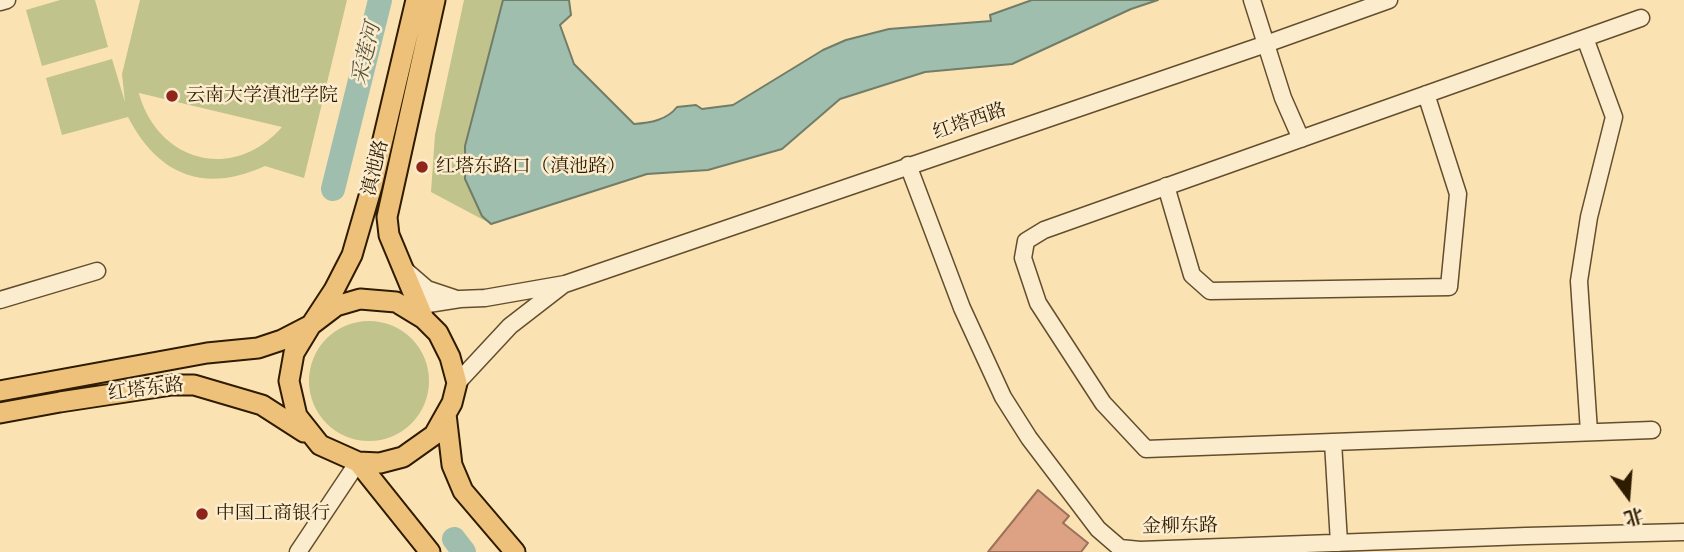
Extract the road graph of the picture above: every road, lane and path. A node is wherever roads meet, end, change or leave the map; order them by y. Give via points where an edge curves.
1 (7, 0) edge
2 (416, 0) edge
3 (435, 0) edge
4 (1252, 0) edge
5 (1389, 0) edge
6 (0, 2) edge
7 (1641, 18) dead end
8 (1585, 38) junction
9 (1266, 44) junction
10 (1426, 94) junction
11 (1301, 139) junction
12 (908, 165) junction
13 (1166, 187) junction
14 (402, 267) junction
15 (97, 271) dead end
16 (565, 284) junction
17 (460, 299) junction
18 (0, 300) edge
19 (416, 311) junction
20 (311, 326) junction
21 (457, 383) junction
22 (0, 391) edge
23 (446, 413) junction
24 (0, 414) edge
25 (1652, 430) dead end
26 (1589, 432) junction
27 (1333, 442) junction
28 (320, 445) junction
29 (358, 462) junction
30 (1684, 532) edge
31 (1339, 543) junction
32 (1526, 544) edge
33 (1118, 550) edge
34 (298, 552) edge
35 (430, 552) edge
36 (515, 552) edge

1 - 6 street
2 - 20 main road, 滇池路 via 352,255
3 - 14 main road, 滇池路 via 387,216
4 - 9 street
5 - 9 street, 红塔西路
7 - 8 street
8 - 10 street
8 - 26 street via 1614,117 1589,217 1579,281
9 - 11 street
9 - 12 street, 红塔西路
10 - 11 street
10 - 13 street via 1458,194 1449,287 1210,291 1192,275
11 - 13 street
12 - 16 street, 红塔西路
12 - 33 street, 金柳东路 via 962,308 1003,397 1029,438
13 - 27 street via 1044,229 1026,241 1023,258 1038,303 1103,403 1146,449
14 - 17 street via 427,289
14 - 19 main road, 滇池路
15 - 18 street
16 - 17 street via 485,299
16 - 21 street via 510,326
17 - 19 street
19 - 20 main road via 396,302 360,299 336,306
19 - 21 main road via 438,333
20 - 22 main road, 红塔东路 via 258,348
20 - 28 main road via 294,353 289,381 297,416
21 - 23 main road
23 - 29 main road via 434,435 403,457
23 - 36 main road via 452,465 463,491
24 - 28 main road, 红塔东路 via 194,385 262,405
25 - 26 street
26 - 27 street
27 - 31 street
28 - 29 main road
29 - 34 street
29 - 35 main road
30 - 32 street, 金柳东路
31 - 32 street, 金柳东路
31 - 33 street, 金柳东路

